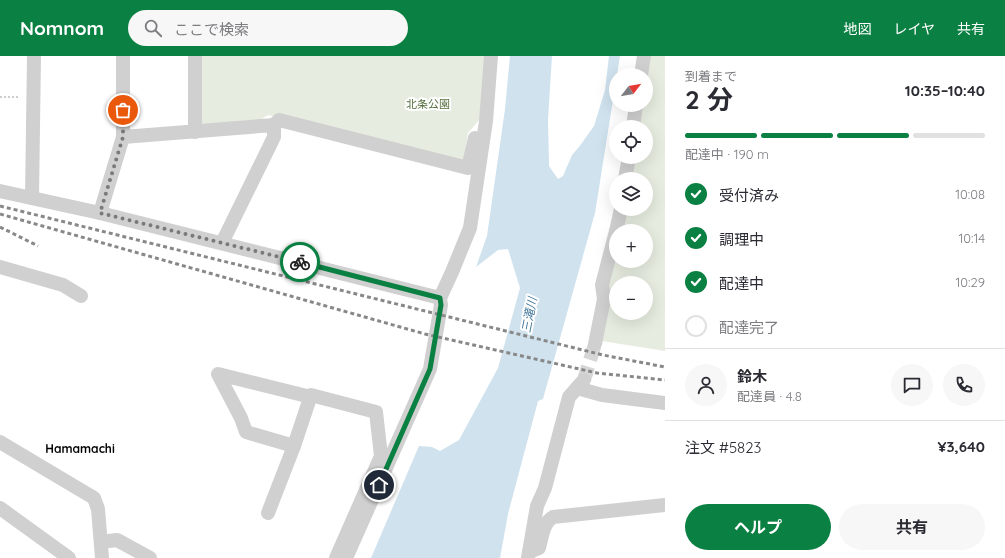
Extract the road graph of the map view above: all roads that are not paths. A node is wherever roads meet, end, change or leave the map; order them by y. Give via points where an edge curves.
1 (34, 56) edge
2 (123, 56) edge
3 (195, 56) edge
4 (491, 56) edge
5 (644, 56) edge
6 (642, 68) edge
7 (486, 121) junction
8 (274, 125) junction
9 (195, 132) junction
10 (123, 137) junction
11 (0, 191) edge
12 (32, 198) junction
13 (100, 213) junction
14 (222, 243) junction
15 (609, 258) edge
16 (0, 267) edge
17 (81, 296) dead end
18 (440, 298) junction
19 (595, 344) tunnel mouth
20 (310, 398) junction
21 (665, 403) edge
22 (0, 442) edge
23 (294, 446) junction
24 (665, 505) edge
25 (0, 508) edge
26 (268, 513) dead end
27 (100, 542) junction
28 (528, 555) edge
29 (69, 558) edge
30 (102, 558) edge
31 (150, 558) edge
32 (336, 558) edge
33 (346, 558) edge

1 - 12 street
2 - 10 street
3 - 9 street
4 - 7 street
5 - 6 street
7 - 8 street via 475,137 468,168 279,120
7 - 18 street via 470,228
8 - 9 street
8 - 14 street via 274,137
9 - 10 street
10 - 13 street
11 - 12 street
12 - 13 street
13 - 14 street
14 - 18 street
15 - 19 street via 602,285 604,299
16 - 17 street via 63,285
18 - 33 street via 430,369
20 - 23 street
20 - 23 street via 218,374 246,432
20 - 32 street via 311,395 376,412 380,456
21 - 28 street via 602,395 580,384 569,397 545,488 537,506
22 - 27 street via 94,498 98,509
23 - 26 street
24 - 28 street via 553,517 545,526 539,548
25 - 29 street
27 - 30 street
27 - 31 street via 117,540

